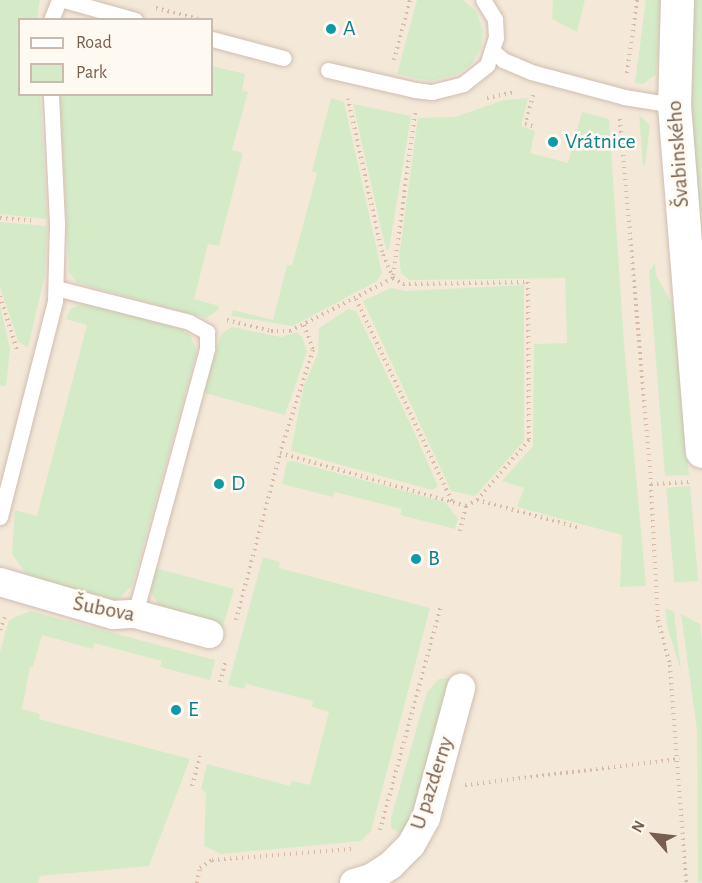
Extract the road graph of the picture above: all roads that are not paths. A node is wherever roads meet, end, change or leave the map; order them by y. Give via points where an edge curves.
1 (59, 0) edge
2 (64, 0) edge
3 (483, 0) edge
4 (677, 0) edge
5 (52, 18) edge
6 (128, 18) edge
7 (213, 39) edge
8 (493, 51) junction
9 (284, 58) dead end
10 (328, 70) dead end
11 (51, 96) edge
12 (674, 105) junction
13 (57, 288) junction
14 (702, 451) edge
15 (0, 517) edge
16 (0, 582) edge
17 (135, 614) junction
18 (224, 638) road end
19 (461, 688) dead end
20 (354, 883) edge

1 - 5 lane
2 - 6 lane
3 - 8 lane via 497,28
4 - 12 street, Švabinského
7 - 9 lane
8 - 10 lane via 487,65 473,79 432,92
8 - 12 lane via 514,67 624,97
11 - 13 lane
12 - 14 street, Švabinského
13 - 15 lane
13 - 17 lane via 189,322 207,332 207,349
16 - 17 street, Šubova via 112,615
17 - 18 street, Šubova
19 - 20 street, U pazderny via 426,818 411,845 391,865

